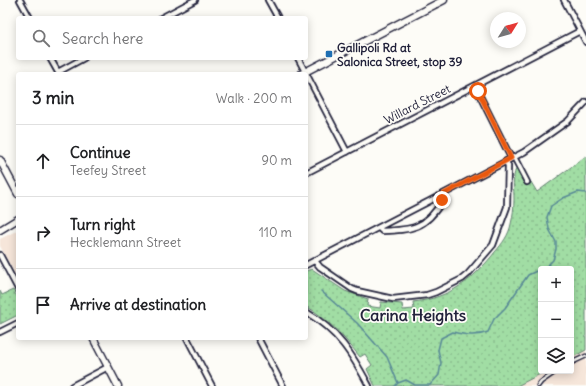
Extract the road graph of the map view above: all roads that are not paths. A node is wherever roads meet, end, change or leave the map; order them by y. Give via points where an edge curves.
1 (20, 0) edge
2 (195, 0) edge
3 (268, 0) edge
4 (444, 0) edge
5 (564, 0) edge
6 (29, 16) edge
7 (165, 16) edge
8 (277, 16) edge
9 (580, 31) junction
10 (586, 42) edge
11 (51, 60) edge
12 (81, 60) edge
13 (299, 60) edge
14 (57, 72) edge
15 (60, 72) edge
16 (303, 72) edge
17 (305, 72) edge
18 (308, 82) edge
19 (475, 86) junction
20 (586, 102) edge
21 (347, 152) junction
22 (513, 158) junction
23 (0, 160) edge
24 (506, 161) junction
25 (308, 172) edge
26 (527, 182) dead end
27 (16, 190) edge
28 (440, 196) junction
29 (16, 220) edge
30 (16, 223) edge
31 (11, 224) junction
32 (380, 228) junction
33 (0, 230) edge
34 (0, 255) edge
35 (315, 261) junction
36 (308, 264) edge
37 (16, 285) edge
38 (308, 314) edge
39 (16, 324) edge
40 (0, 332) edge
41 (94, 340) edge
42 (188, 340) edge
43 (259, 340) edge
44 (586, 356) edge
45 (574, 362) edge
46 (108, 367) junction
47 (553, 374) edge
48 (72, 386) edge
49 (118, 386) edge
50 (212, 386) edge
51 (283, 386) edge
52 (369, 386) edge
53 (538, 386) edge

1 - 6 street
2 - 7 street
3 - 8 street
4 - 17 street
5 - 9 street
9 - 10 street
9 - 19 street, Willard Street
11 - 14 street
12 - 15 street
13 - 16 street
18 - 21 street
19 - 21 street, Willard Street
19 - 22 street
20 - 22 street via 568,121
21 - 25 street, Willard Street
22 - 24 street
22 - 26 street
23 - 27 street
24 - 28 street
24 - 35 street via 506,212 491,249 462,279 428,295 393,299 352,289
28 - 32 street
28 - 32 street via 442,200 430,217 412,229 382,231
29 - 31 street
30 - 31 street
31 - 33 street
32 - 35 street
34 - 37 street
35 - 36 street
38 - 52 street via 336,336 353,357
39 - 40 street
41 - 46 street
42 - 50 street
43 - 51 street
44 - 45 lane
46 - 48 street
46 - 49 street
47 - 53 lane

